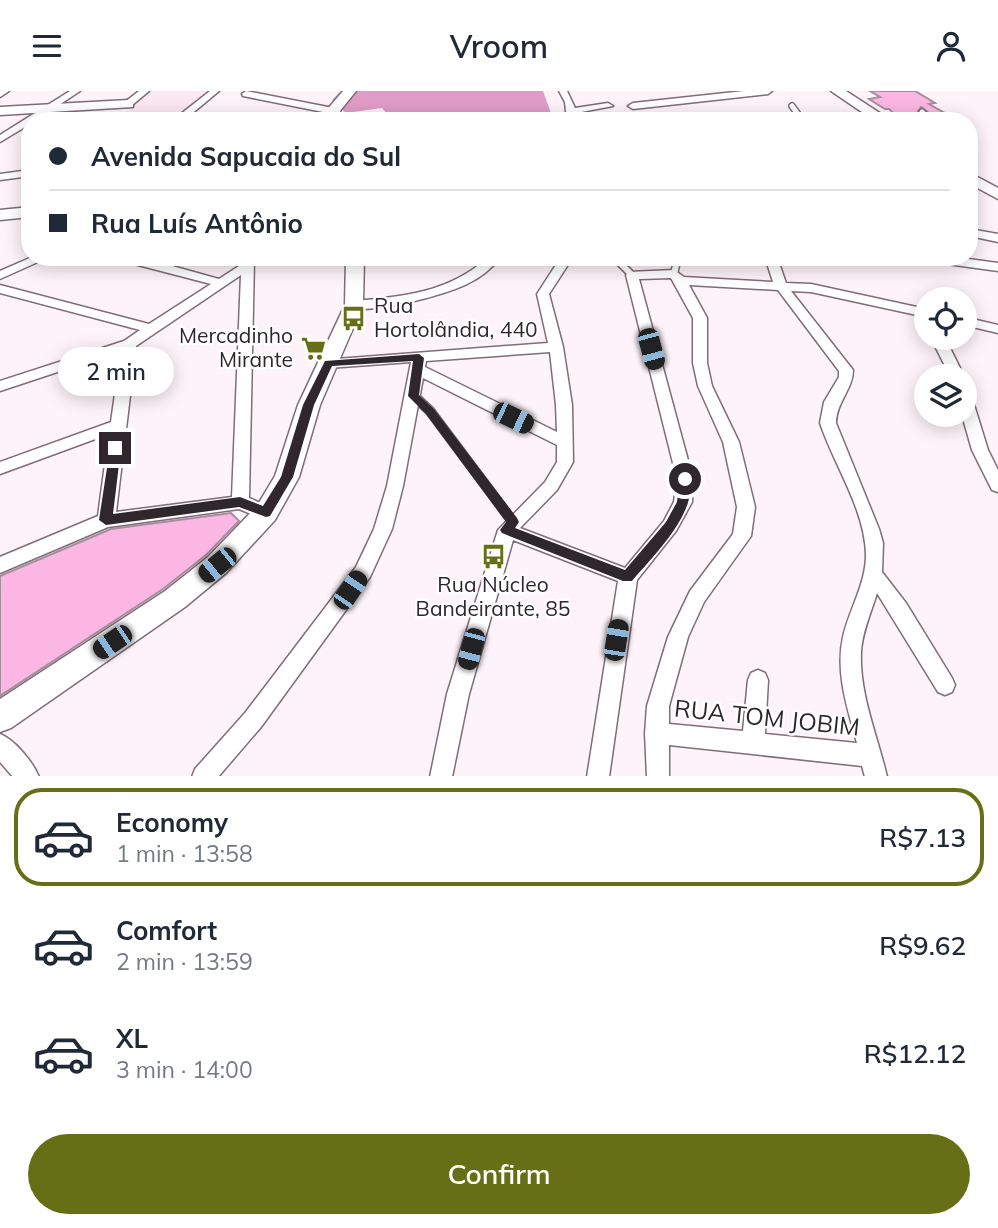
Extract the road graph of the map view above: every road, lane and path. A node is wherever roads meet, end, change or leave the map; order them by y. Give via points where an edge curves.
1 (5, 91) edge
2 (76, 91) edge
3 (145, 91) edge
4 (215, 91) edge
5 (350, 91) edge
6 (563, 91) edge
7 (768, 91) edge
8 (837, 91) edge
9 (0, 94) edge
10 (246, 94) dead end
11 (128, 104) junction
12 (608, 106) dead end
13 (633, 106) dead end
14 (792, 106) dead end
15 (49, 109) junction
16 (0, 111) edge
17 (44, 112) edge
18 (120, 112) edge
19 (188, 112) edge
20 (317, 112) edge
21 (336, 112) edge
22 (571, 112) edge
23 (586, 112) edge
24 (796, 112) edge
25 (871, 112) edge
26 (21, 126) edge
27 (0, 139) edge
28 (21, 174) edge
29 (0, 177) edge
30 (978, 183) edge
31 (998, 194) edge
32 (21, 213) edge
33 (0, 215) edge
34 (978, 234) edge
35 (998, 238) edge
36 (978, 264) edge
37 (22, 266) edge
38 (167, 266) edge
39 (243, 266) edge
40 (248, 266) edge
41 (355, 266) edge
42 (484, 266) edge
43 (561, 266) edge
44 (623, 266) edge
45 (675, 266) edge
46 (774, 266) edge
47 (998, 267) edge
48 (0, 275) edge
49 (632, 275) junction
50 (677, 277) junction
51 (220, 283) junction
52 (781, 286) junction
53 (0, 289) edge
54 (354, 305) junction
55 (914, 310) edge
56 (977, 324) edge
57 (152, 329) junction
58 (998, 329) edge
59 (129, 344) junction
60 (556, 347) junction
61 (328, 363) junction
62 (418, 363) junction
63 (2, 384) edge
64 (414, 396) junction
65 (118, 425) junction
66 (973, 427) edge
67 (566, 443) junction
68 (0, 468) edge
69 (998, 486) edge
70 (240, 502) junction
71 (266, 513) junction
72 (106, 520) junction
73 (510, 526) junction
74 (0, 565) edge
75 (874, 575) junction
76 (628, 577) junction
77 (758, 680) dead end
78 (945, 685) dead end
79 (0, 717) edge
80 (656, 733) junction
81 (753, 744) junction
82 (874, 766) edge
83 (203, 776) edge
84 (441, 776) edge
85 (598, 776) edge
86 (658, 776) edge

1 - 9 street
2 - 15 street
3 - 11 street
4 - 19 street
5 - 21 street
6 - 22 street
7 - 13 street
8 - 25 street
10 - 20 street
11 - 15 street
11 - 18 street
12 - 23 street
14 - 24 lane
15 - 16 street
15 - 17 street
26 - 27 street
28 - 29 street
30 - 31 street
32 - 33 street
34 - 35 street
36 - 47 street
37 - 48 street
38 - 51 street
39 - 51 street
40 - 70 street
41 - 54 street
42 - 54 street via 423,298
43 - 60 street via 543,294
44 - 49 lane
45 - 50 lane
46 - 52 street
49 - 50 street
49 - 76 street via 685,479 683,502 670,526
50 - 52 street
50 - 80 street via 700,317 703,375 731,442 746,516 738,544 686,616 658,706
51 - 57 street
52 - 55 street
52 - 75 street via 846,370 828,423 874,543
53 - 57 street
54 - 61 street
56 - 58 street
57 - 59 street
59 - 63 street
59 - 65 street
60 - 62 street
60 - 67 street
61 - 62 street
61 - 71 street via 309,405 287,477
62 - 64 street
62 - 67 street
64 - 73 lane via 430,411
64 - 83 street via 383,529 363,572 253,720
65 - 68 street
65 - 72 street
66 - 69 street
67 - 73 street via 559,476
70 - 71 street
70 - 72 street
71 - 79 street via 217,565 175,599
72 - 74 street
73 - 76 street
73 - 84 street via 458,694
75 - 78 street
75 - 82 street via 850,653
76 - 85 street
77 - 81 street
80 - 81 street, RUA TOM JOBIM
80 - 86 street
81 - 82 street, RUA TOM JOBIM

